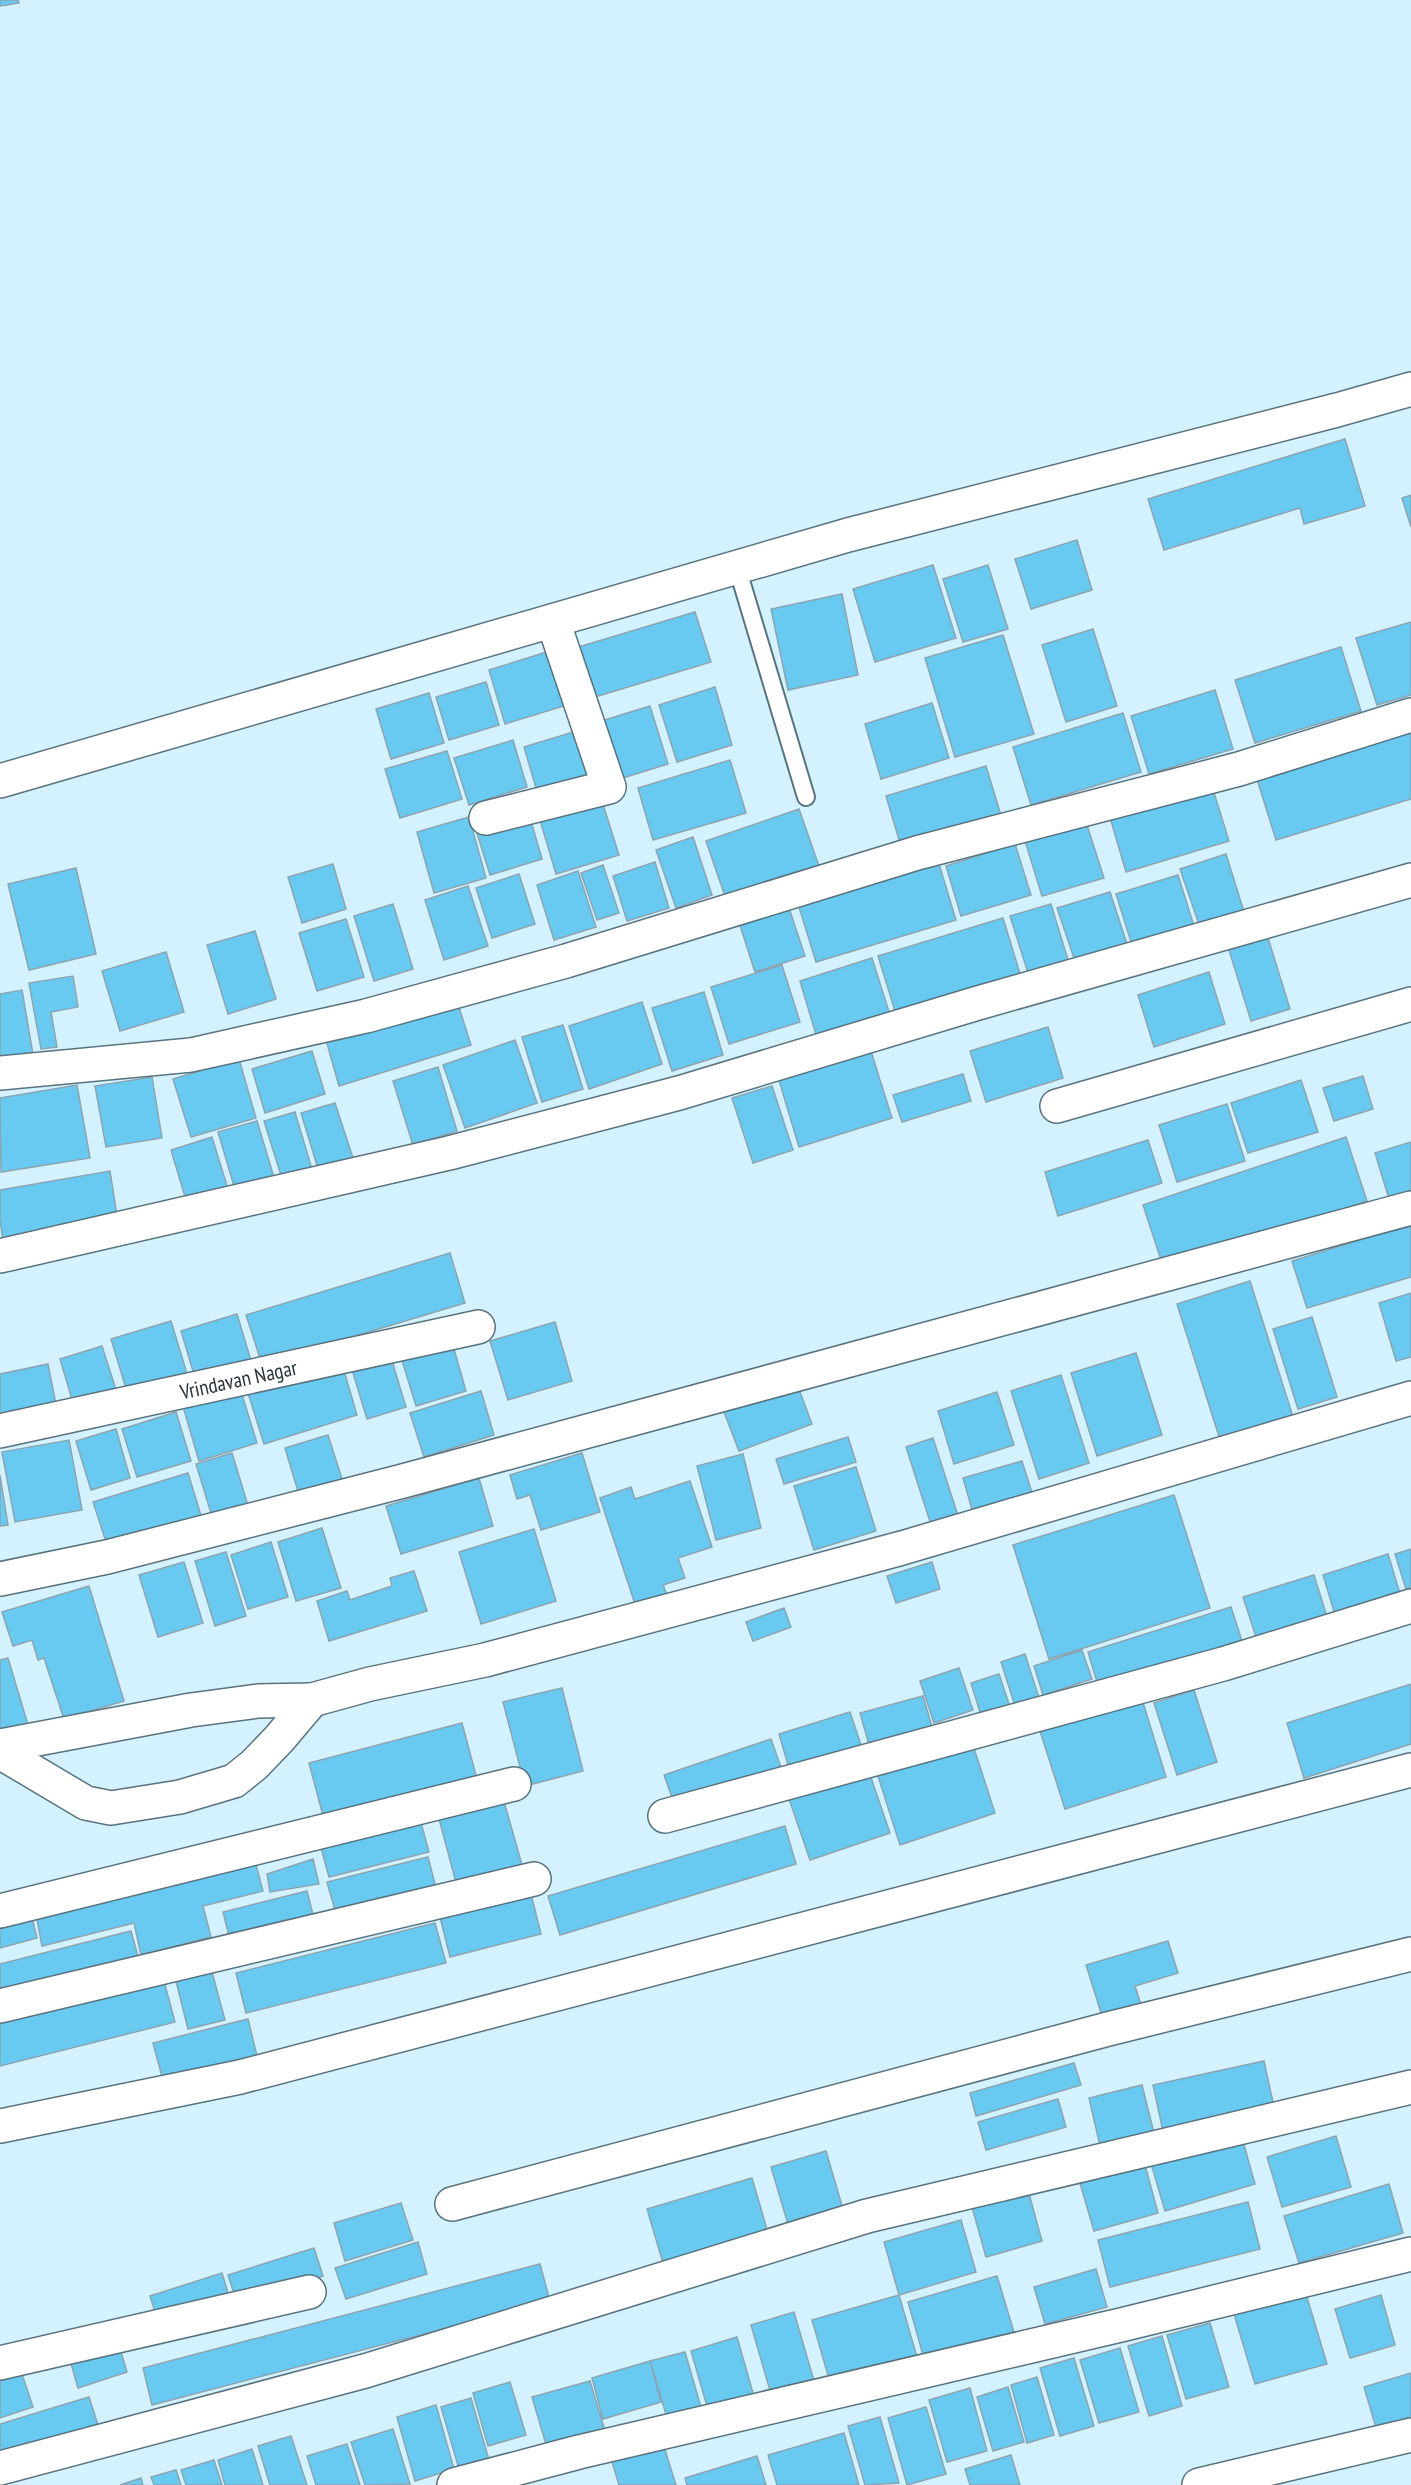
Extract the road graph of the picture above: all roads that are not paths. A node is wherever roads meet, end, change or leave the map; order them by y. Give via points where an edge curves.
1 (1411, 389) edge
2 (737, 567) junction
3 (553, 621) junction
4 (1411, 715) edge
5 (0, 781) edge
6 (806, 796) dead end
7 (486, 818) dead end
8 (1411, 880) edge
9 (1411, 1004) edge
10 (0, 1073) edge
11 (1057, 1106) dead end
12 (1411, 1208) edge
13 (0, 1256) edge
14 (478, 1327) dead end
15 (1411, 1398) edge
16 (0, 1431) edge
17 (0, 1579) edge
18 (1411, 1606) edge
19 (312, 1700) junction
20 (0, 1746) edge
21 (0, 1752) edge
22 (1411, 1770) edge
23 (514, 1784) dead end
24 (665, 1816) dead end
25 (534, 1879) dead end
26 (0, 1911) edge
27 (1411, 1954) edge
28 (0, 2006) edge
29 (1411, 2087) edge
30 (0, 2126) edge
31 (452, 2204) dead end
32 (1411, 2254) edge
33 (309, 2292) dead end
34 (0, 2364) edge
35 (1411, 2435) edge
36 (0, 2468) edge
37 (454, 2485) edge
38 (1199, 2485) edge

1 - 2 street
2 - 3 street
2 - 6 lane
3 - 5 street
3 - 7 street via 609,787
4 - 10 street via 1239,769 917,853 566,961 366,1016 191,1055
8 - 13 street via 679,1093 448,1154
9 - 11 street
12 - 17 street via 415,1478 107,1557
14 - 16 street, Vrindavan Nagar
15 - 19 street via 902,1548 485,1660 370,1683
18 - 24 street via 1223,1664
19 - 20 street via 258,1701 191,1710
19 - 21 street via 279,1740 234,1781 157,1802 111,1808 86,1803
22 - 30 street via 240,2077
23 - 26 street
25 - 28 street
27 - 31 street via 1108,2029
29 - 36 street via 867,2216 365,2371
32 - 37 street
33 - 34 street
35 - 38 street

